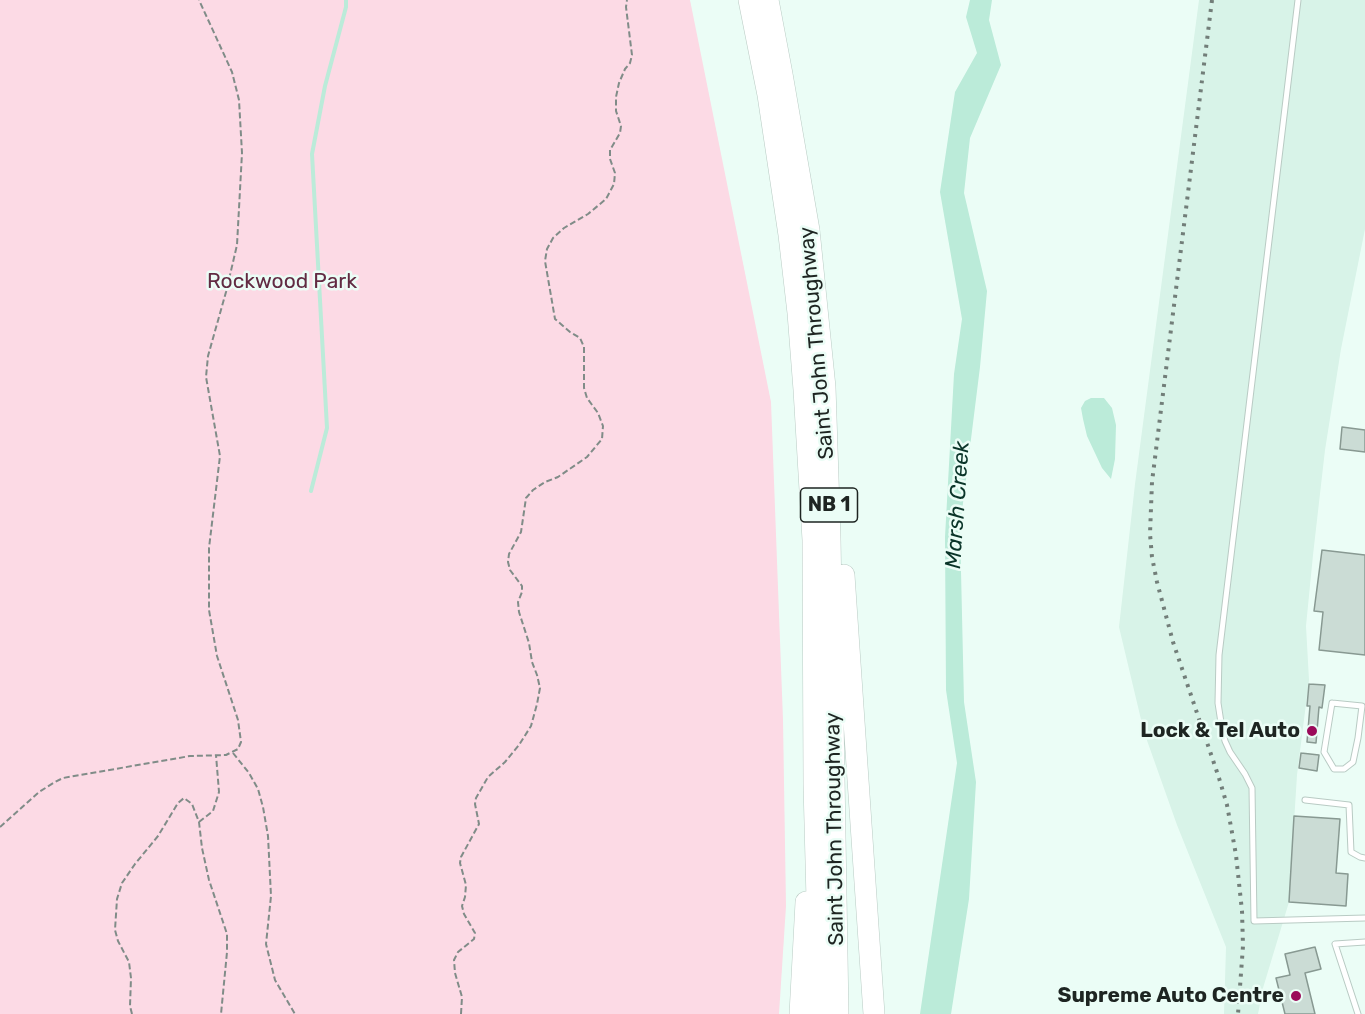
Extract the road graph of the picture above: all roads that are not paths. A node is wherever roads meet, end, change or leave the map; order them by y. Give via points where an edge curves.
1 (749, 0) edge
2 (768, 0) edge
3 (1298, 0) edge
4 (825, 387) junction
5 (1358, 738) junction
6 (1365, 739) edge
7 (814, 784) junction
8 (1305, 800) dead end
9 (1365, 858) edge
10 (1365, 918) edge
11 (1365, 942) edge
12 (800, 1014) edge
13 (820, 1014) edge
14 (838, 1014) edge
15 (874, 1014) edge
16 (1358, 1014) edge

1 - 7 highway, Saint John Throughway / NB 1 via 768,95 798,313 813,540
2 - 4 highway, Saint John Throughway / NB 1 via 809,230
3 - 10 lane via 1219,655 1218,703 1225,741 1252,788 1254,921
4 - 14 highway, Saint John Throughway / NB 1
4 - 15 highway via 842,537
5 - 5 lane via 1362,706 1332,704 1324,752 1334,769 1344,770 1353,762
5 - 6 lane
7 - 12 highway
7 - 13 highway, Saint John Throughway / NB 1
8 - 9 lane via 1349,805 1351,852
11 - 16 lane via 1335,944

